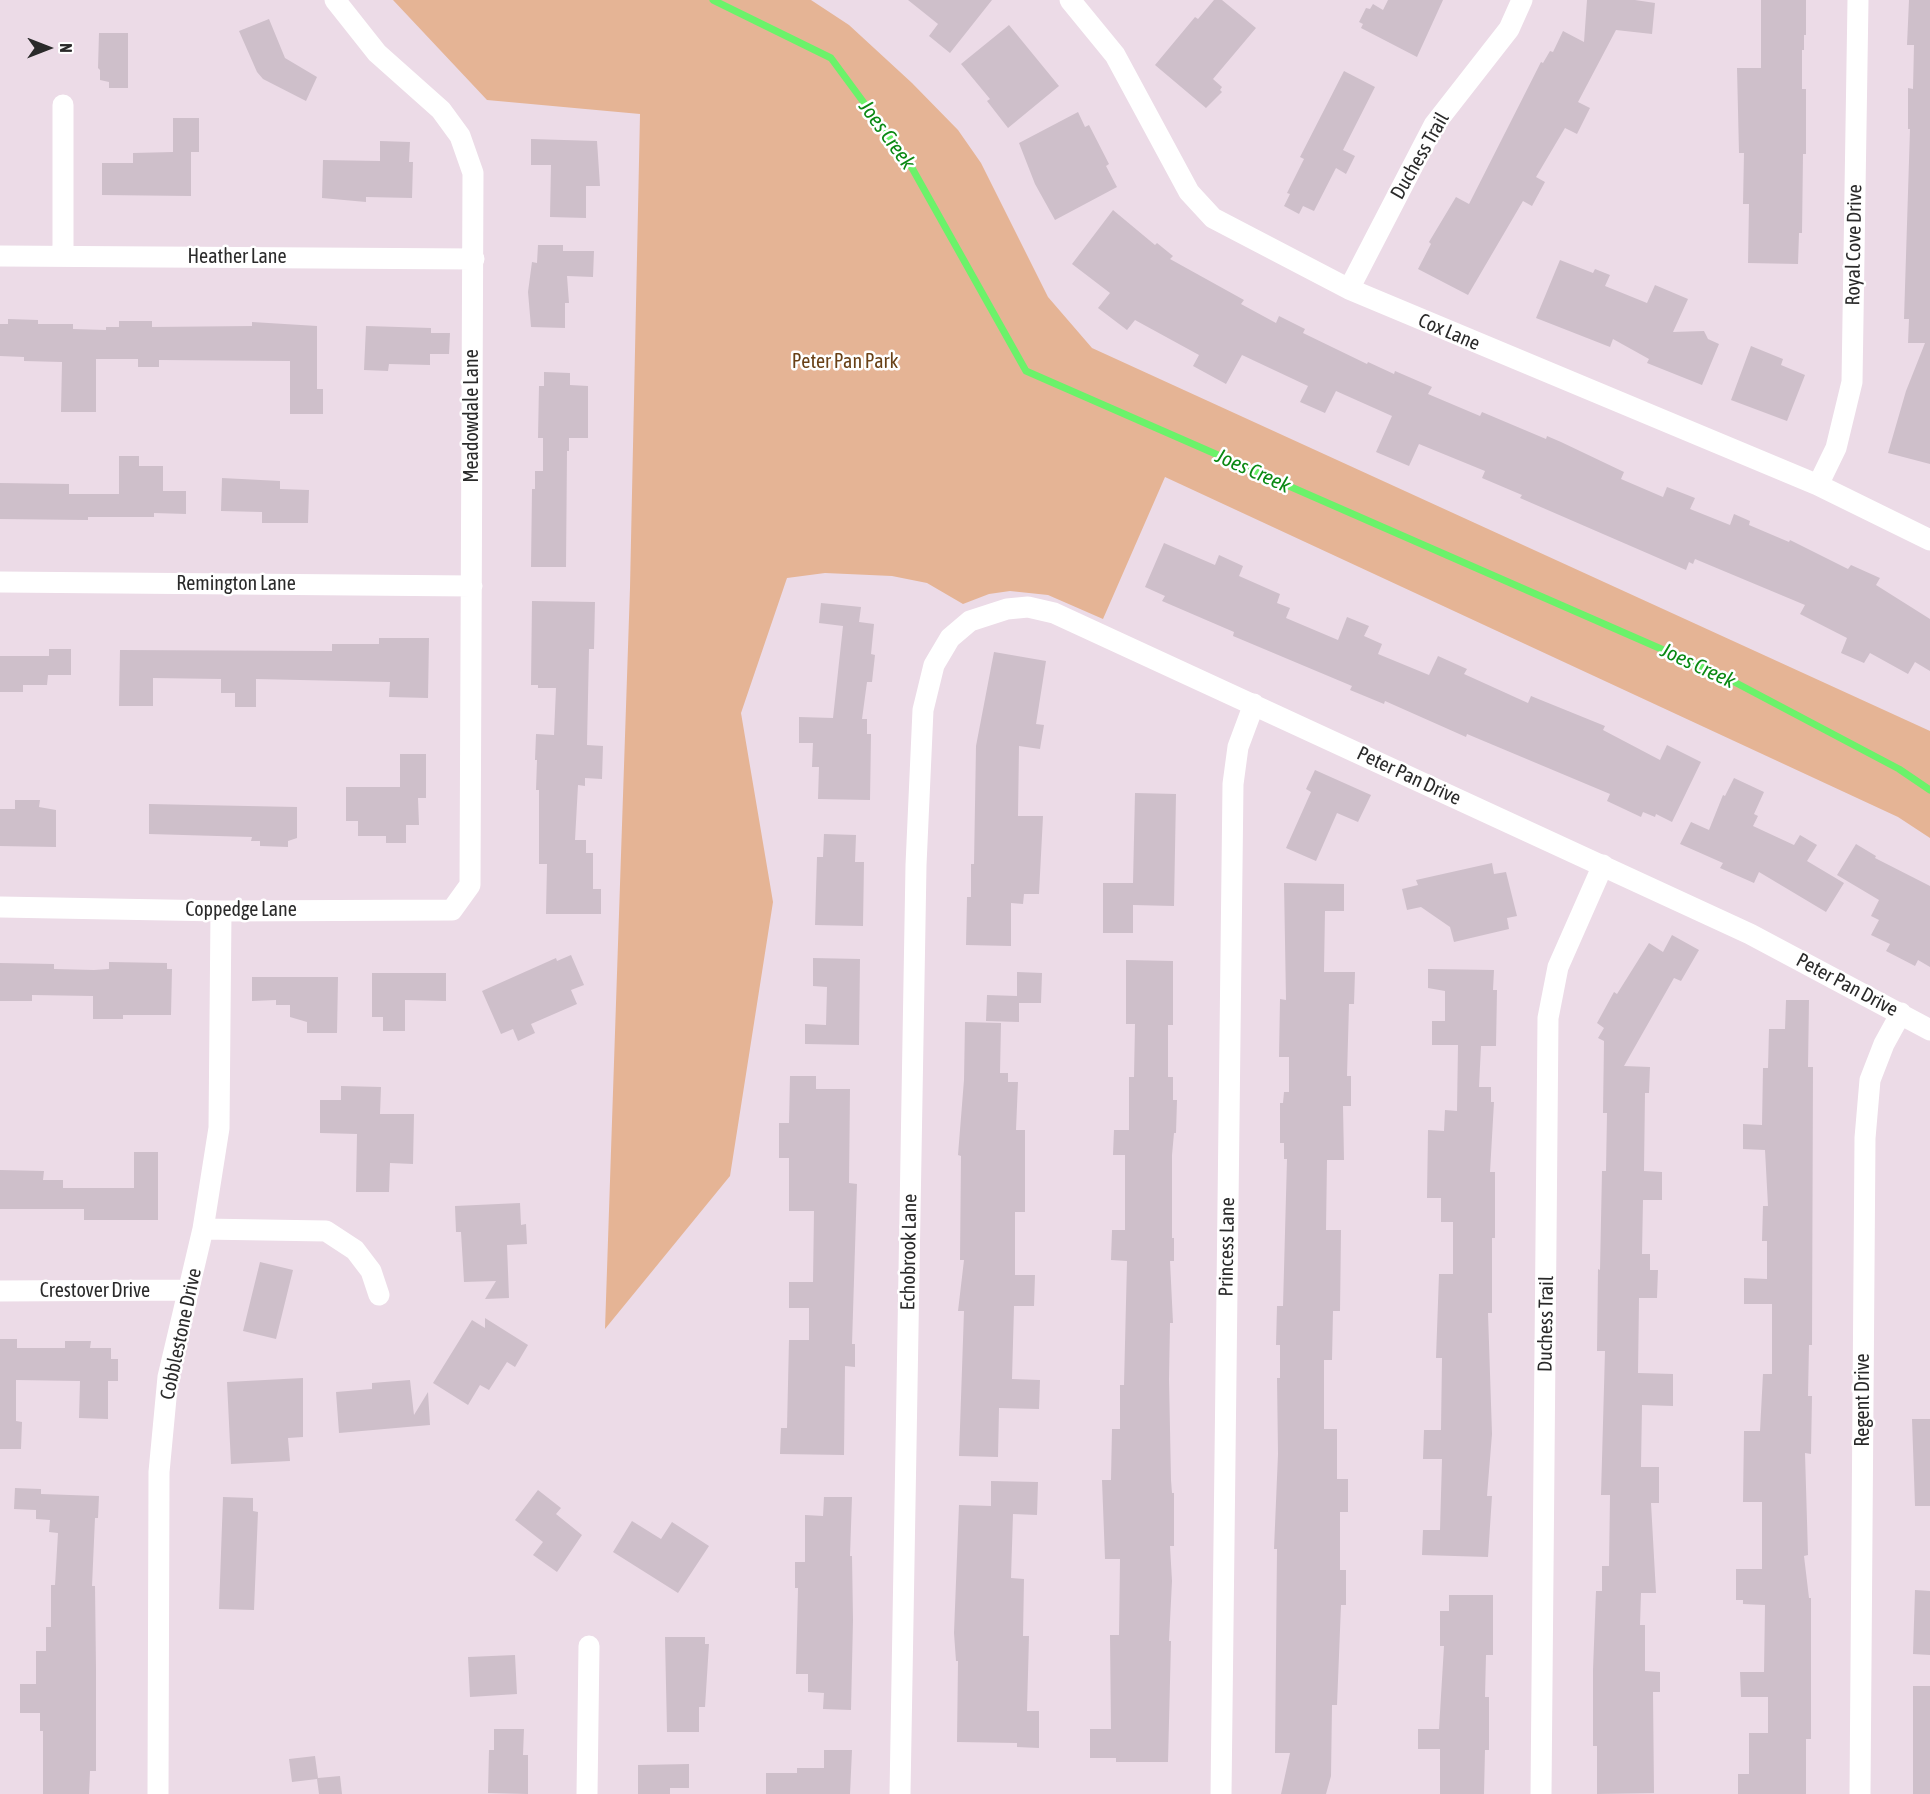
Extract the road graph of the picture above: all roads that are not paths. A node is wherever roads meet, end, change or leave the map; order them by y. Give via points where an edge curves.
1 (335, 0) edge
2 (1522, 0) edge
3 (1858, 0) edge
4 (1082, 4) edge
5 (63, 105) dead end
6 (0, 256) edge
7 (63, 256) junction
8 (474, 259) junction
9 (1349, 289) junction
10 (1818, 485) junction
11 (1930, 540) edge
12 (0, 582) edge
13 (472, 586) junction
14 (1254, 704) junction
15 (923, 710) joint
16 (1603, 865) junction
17 (470, 885) joint
18 (0, 907) edge
19 (221, 911) junction
20 (1901, 1013) junction
21 (1930, 1030) edge
22 (203, 1229) junction
23 (189, 1290) junction
24 (0, 1291) edge
25 (379, 1294) dead end
26 (590, 1646) dead end
27 (158, 1794) edge
28 (587, 1794) edge
29 (900, 1794) edge
30 (1221, 1794) edge
31 (1541, 1794) edge
32 (1860, 1794) edge

1 - 8 street, Meadowdale Lane via 377,53 441,110 460,136 473,173
2 - 9 street, Duchess Trail via 1509,29 1434,125
3 - 10 street, Royal Cove Drive via 1852,382 1836,448
4 - 9 street, Cox Lane via 1200,206 1213,218
5 - 7 street
6 - 7 street, Heather Lane
7 - 8 street, Heather Lane
8 - 13 street, Meadowdale Lane
9 - 10 street, Cox Lane
10 - 11 street, Cox Lane
12 - 13 street, Remington Lane
13 - 17 street, Meadowdale Lane
14 - 15 street, Peter Pan Drive via 1054,613 1028,607 986,614 970,621 950,638 934,665
14 - 16 street, Peter Pan Drive
14 - 30 street, Princess Lane via 1238,747 1233,784
15 - 29 street, Echobrook Lane via 916,865
16 - 20 street, Peter Pan Drive via 1750,934
16 - 31 street, Duchess Trail via 1558,967 1548,1018
17 - 19 street, Coppedge Lane via 452,910
18 - 19 street, Coppedge Lane
19 - 22 street, Cobblestone Drive via 219,1128
20 - 21 street, Peter Pan Drive
20 - 32 street, Regent Drive via 1869,1080 1864,1138
22 - 23 street, Cobblestone Drive
22 - 25 street via 326,1231 355,1250 371,1271
23 - 24 street, Crestover Drive
23 - 27 street, Cobblestone Drive via 168,1377 159,1472
26 - 28 street

